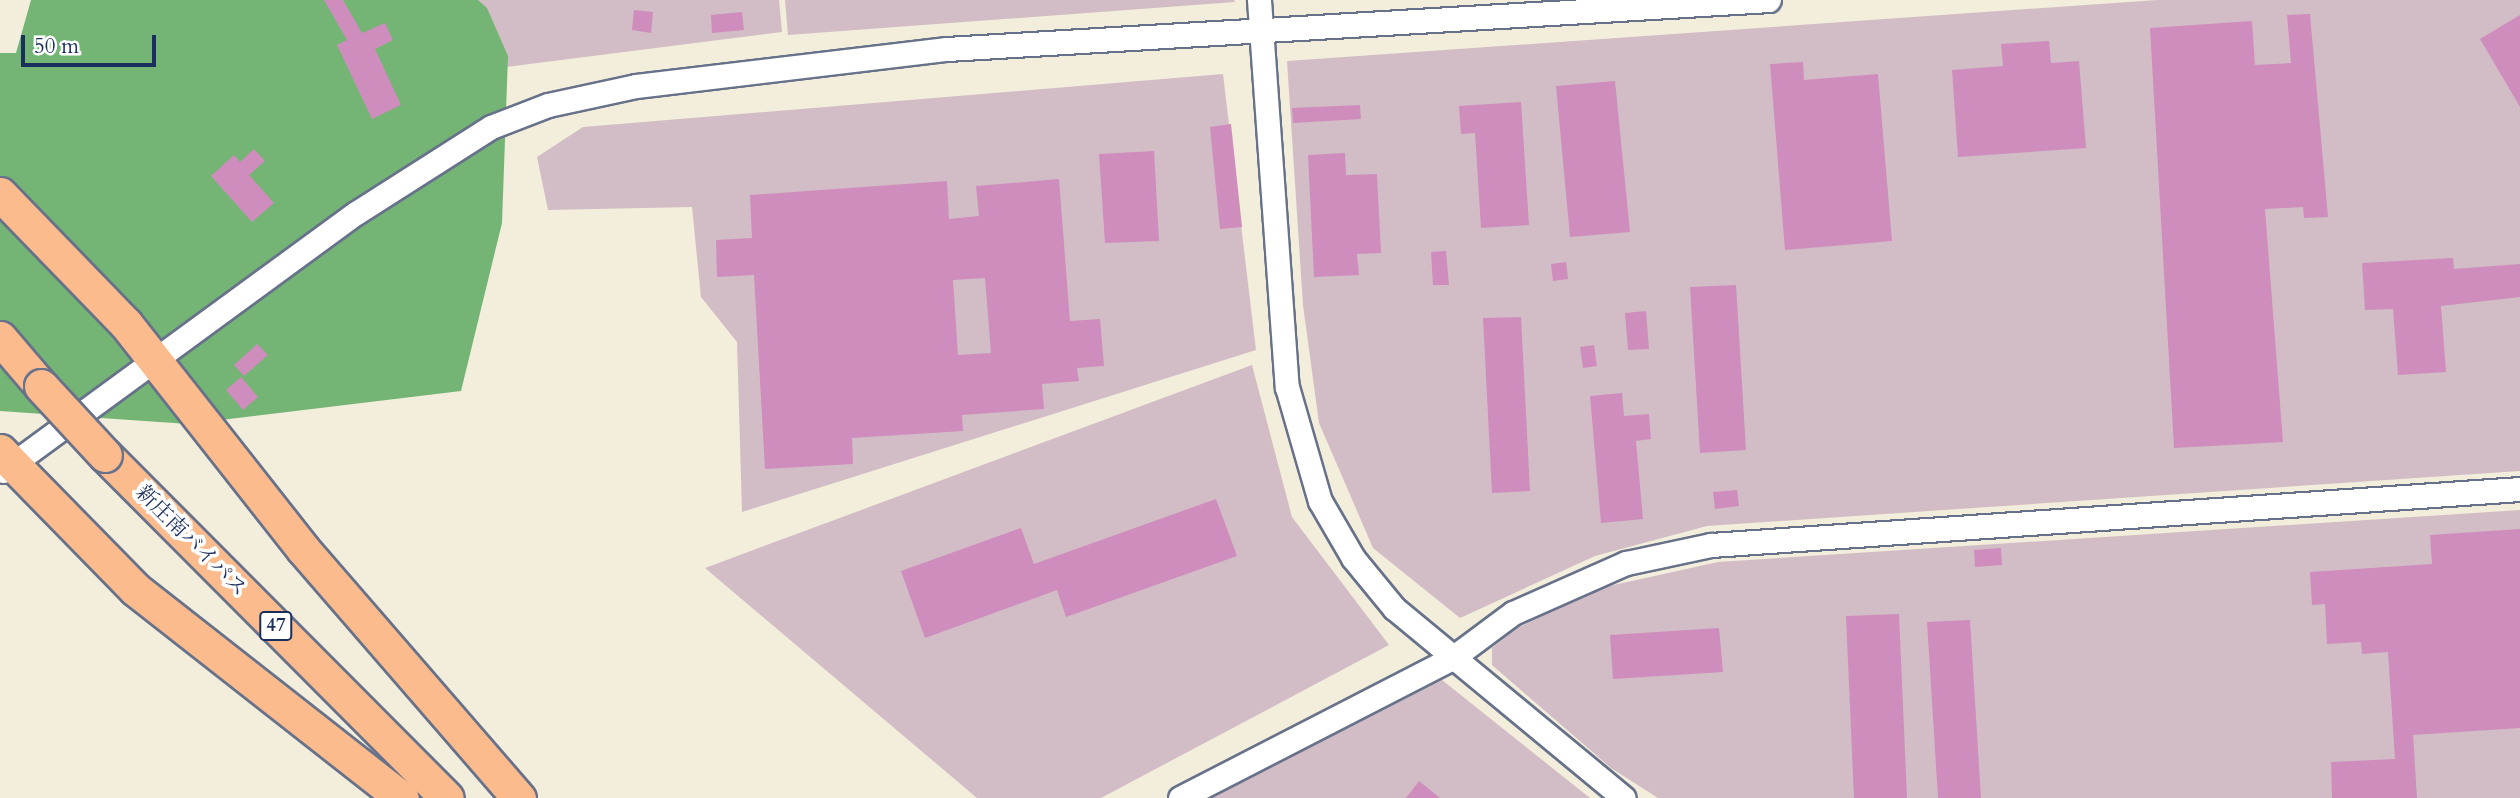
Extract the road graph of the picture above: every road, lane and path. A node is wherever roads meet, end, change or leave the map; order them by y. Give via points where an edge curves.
1 (1259, 0) edge
2 (1769, 0) edge
3 (1262, 33) junction
4 (0, 194) edge
5 (0, 338) edge
6 (155, 358) junction
7 (4, 463) edge
8 (2520, 489) edge
9 (1451, 659) junction
10 (402, 798) edge
11 (447, 798) edge
12 (519, 798) edge
13 (1180, 798) edge
14 (1624, 798) edge

1 - 3 street
2 - 3 street
3 - 6 street via 947,49 636,86 548,105 445,154
3 - 9 street via 1273,254 1287,387 1303,451 1320,501 1353,558 1394,608
4 - 6 highway
5 - 11 highway, 新庄南バイパス / 47, bridge via 105,455
6 - 7 street
6 - 12 highway via 303,550
7 - 10 highway via 135,589
8 - 9 street via 1711,545 1626,563 1569,584 1513,612
9 - 13 street
9 - 14 street

